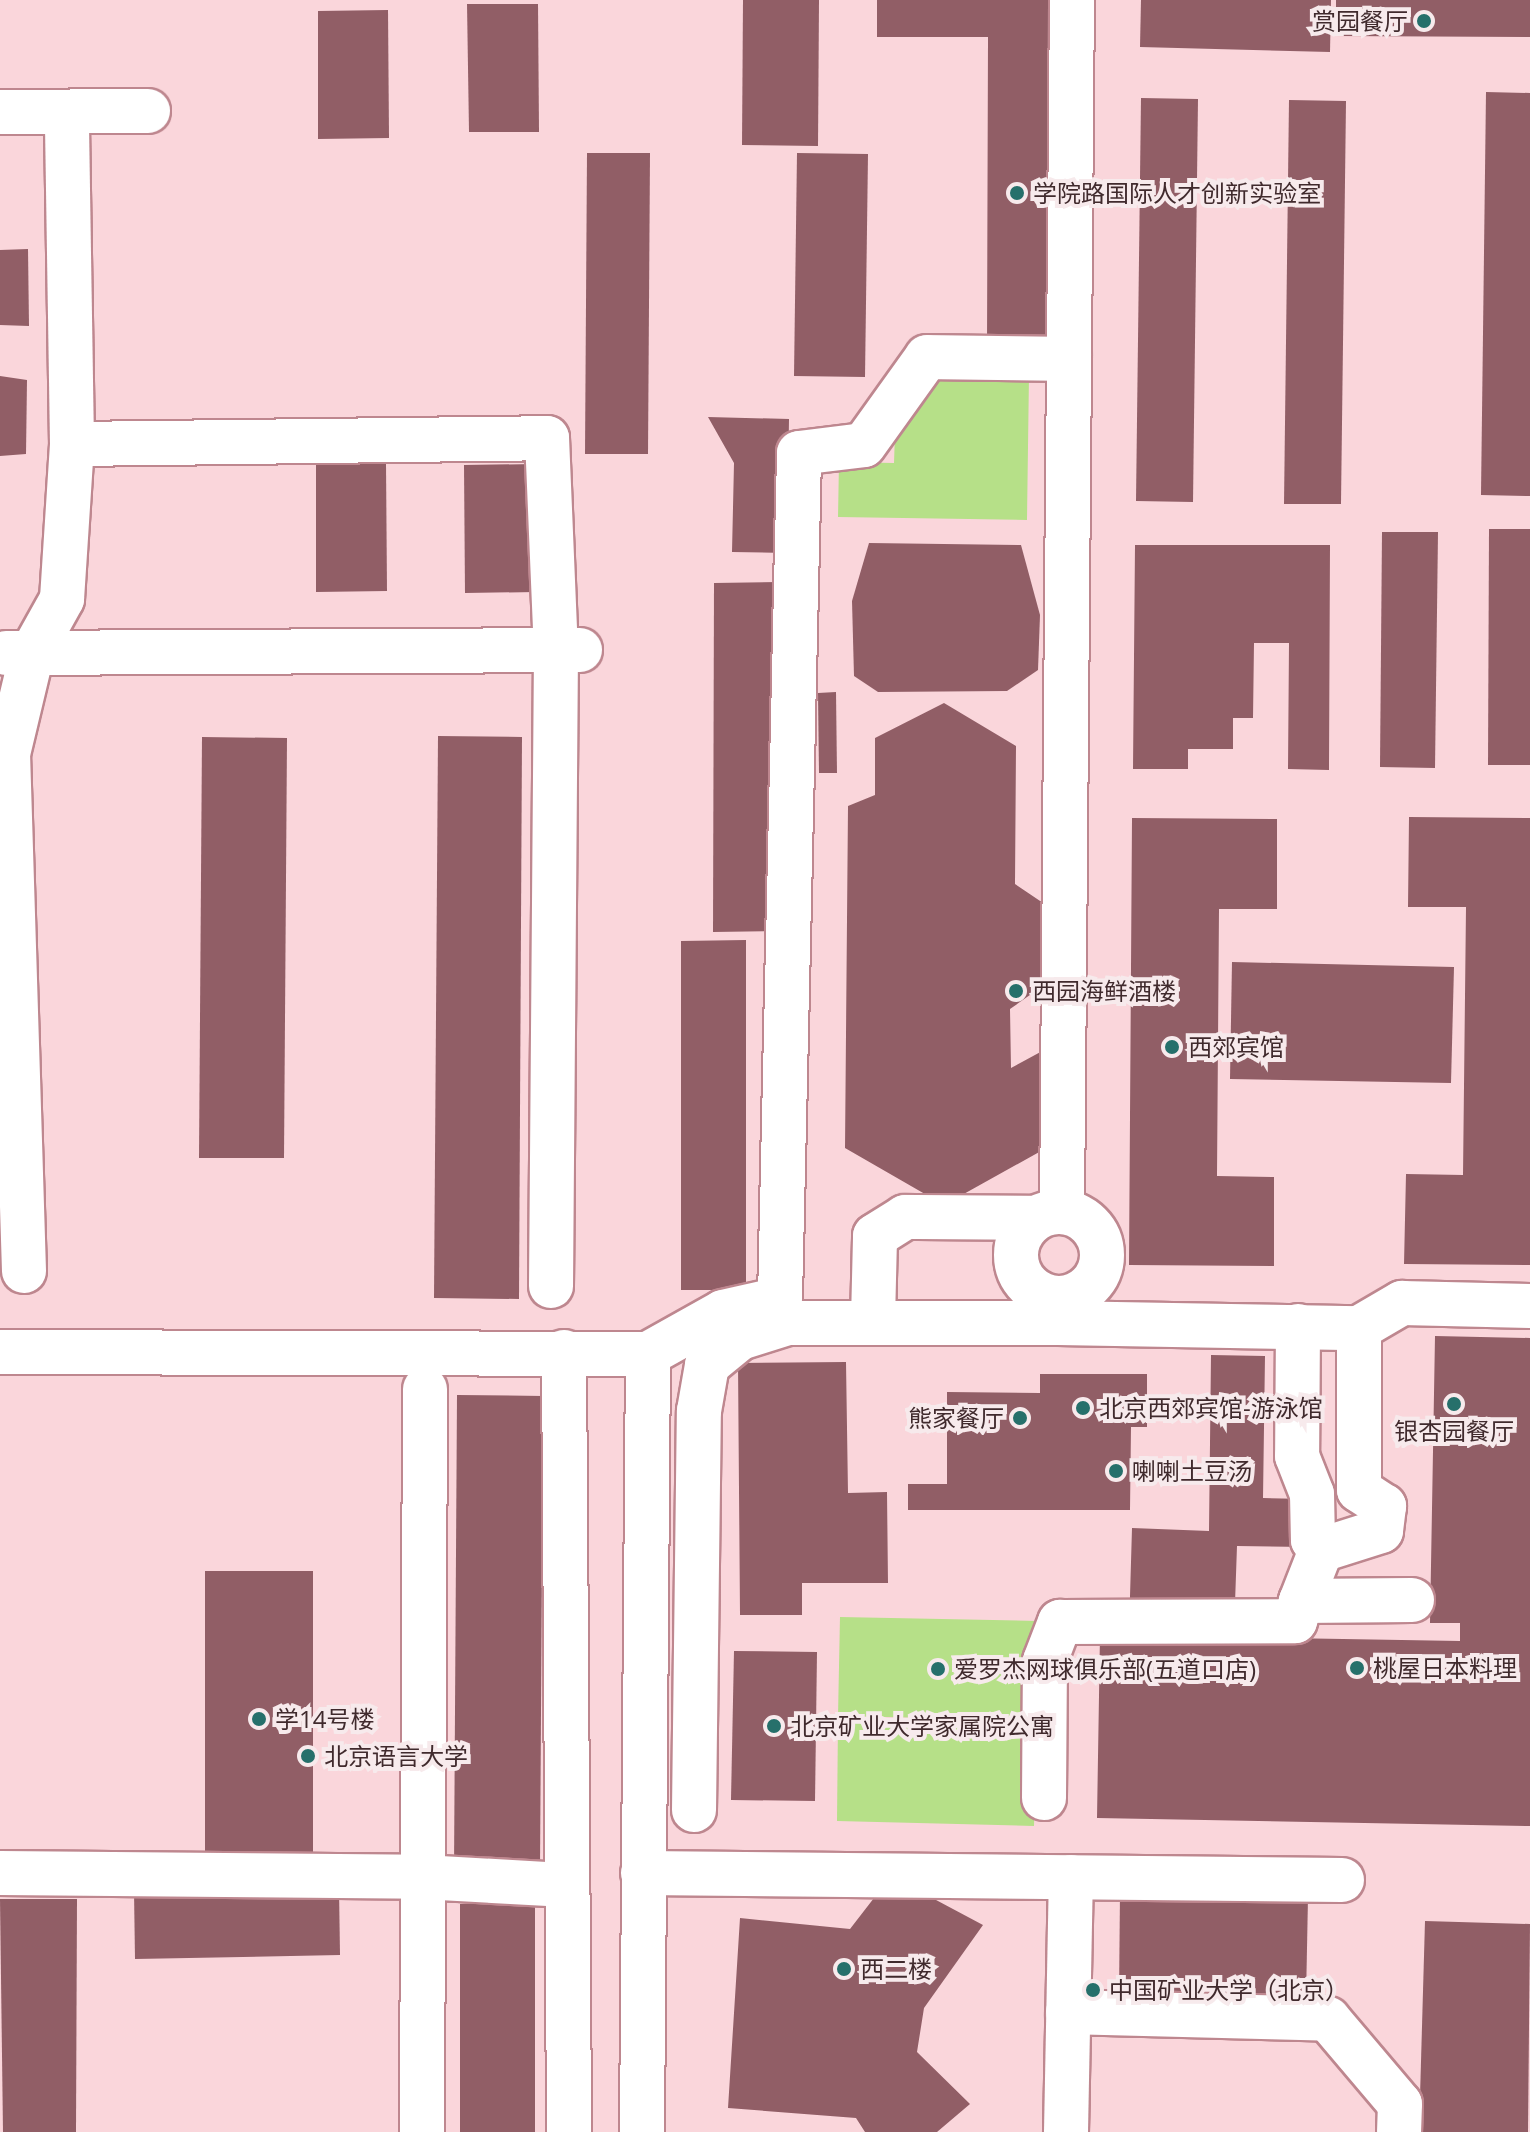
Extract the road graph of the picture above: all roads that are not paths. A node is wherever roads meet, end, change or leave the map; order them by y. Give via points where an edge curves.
1 (1072, 0) edge
2 (148, 111) dead end
3 (0, 112) edge
4 (67, 112) junction
5 (1069, 359) junction
6 (72, 444) junction
7 (568, 650) junction
8 (16, 653) edge
9 (1049, 1215) junction
10 (24, 1271) dead end
11 (551, 1286) dead end
12 (1530, 1306) edge
13 (1058, 1311) junction
14 (873, 1320) junction
15 (1298, 1326) junction
16 (1359, 1328) junction
17 (0, 1352) edge
18 (564, 1352) junction
19 (648, 1354) junction
20 (425, 1389) dead end
21 (1321, 1550) junction
22 (1412, 1600) dead end
23 (1301, 1601) junction
24 (1044, 1798) dead end
25 (694, 1810) dead end
26 (0, 1873) edge
27 (643, 1873) junction
28 (422, 1877) junction
29 (1071, 1877) junction
30 (1342, 1880) dead end
31 (567, 1885) junction
32 (1068, 2012) junction
33 (422, 2132) edge
34 (569, 2132) edge
35 (642, 2132) edge
36 (1066, 2132) edge
37 (1399, 2132) edge

1 - 5 street
2 - 4 street
3 - 4 street
4 - 6 street
5 - 9 street
5 - 19 street via 927,357 864,445 799,453 780,1299 723,1312
6 - 7 street via 547,438
6 - 8 street via 62,599
7 - 8 street
7 - 11 street
8 - 10 street via 8,754
9 - 13 street via 1017,1241 1019,1274
9 - 13 street via 1082,1218 1098,1234 1101,1268 1083,1292
9 - 14 street via 905,1217 875,1236
12 - 16 street via 1402,1303
13 - 14 street
13 - 15 street
14 - 25 street via 788,1323 740,1338 707,1365 699,1411
15 - 16 street
15 - 21 street via 1297,1456 1312,1494 1313,1540
16 - 21 street via 1359,1490 1384,1506 1381,1531
17 - 18 street
18 - 19 street
18 - 31 street
19 - 27 street
20 - 28 street
21 - 23 street
22 - 23 street
23 - 24 street via 1295,1621 1060,1622 1045,1661
26 - 28 street
27 - 29 street
27 - 35 street
28 - 31 street
28 - 33 street
29 - 30 street
29 - 32 street
31 - 34 street
32 - 36 street
32 - 37 street via 1328,2019 1400,2104

